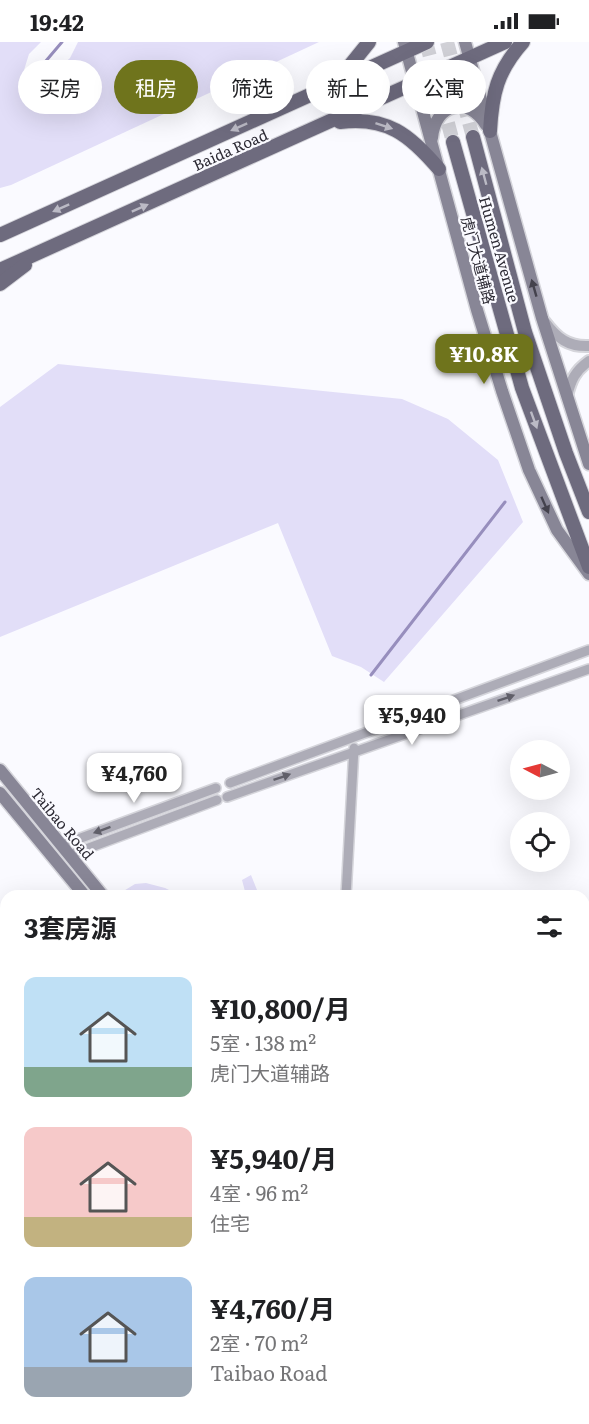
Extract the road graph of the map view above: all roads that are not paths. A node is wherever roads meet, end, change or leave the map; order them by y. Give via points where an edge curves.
1 (369, 42) edge
2 (427, 42) edge
3 (465, 42) edge
4 (505, 42) edge
5 (523, 42) edge
6 (405, 46) edge
7 (469, 58) junction
8 (354, 60) edge
9 (379, 60) edge
10 (465, 60) edge
11 (402, 89) edge
12 (306, 97) edge
13 (424, 114) edge
14 (326, 123) junction
15 (490, 131) junction
16 (473, 137) tunnel mouth
17 (453, 142) tunnel mouth
18 (432, 143) junction
19 (439, 169) junction
20 (38, 218) junction
21 (0, 223) edge
22 (0, 235) edge
23 (46, 250) junction
24 (0, 270) edge
25 (0, 284) edge
26 (542, 318) junction
27 (589, 346) edge
28 (589, 361) edge
29 (567, 396) junction
30 (589, 464) edge
31 (589, 512) edge
32 (589, 567) edge
33 (589, 574) edge
34 (589, 650) edge
35 (589, 669) edge
36 (355, 738) junction
37 (354, 752) junction
38 (0, 770) edge
39 (230, 783) dead end
40 (216, 788) dead end
41 (0, 793) edge
42 (227, 796) dead end
43 (217, 800) dead end
44 (62, 845) junction
45 (70, 855) junction
46 (80, 890) edge
47 (98, 890) edge
48 (346, 890) edge

1 - 8 main road
2 - 6 main road, Baida Road
3 - 7 main road
4 - 7 main road, Baida Road
5 - 15 main road via 498,80
6 - 9 main road, Baida Road
7 - 10 main road, Baida Road
7 - 15 main road
11 - 14 main road, Baida Road
12 -> 20 main road, Baida Road
13 - 18 main road, 虎门大道辅路
14 -> 19 main road via 357,120 399,131
23 -> 14 main road, Baida Road
15 - 18 main road via 470,108 459,106 439,115 433,126
26 -> 15 main road
31 -> 16 main road, Humen Avenue via 525,332
17 -> 32 main road, Humen Avenue via 522,388
18 - 19 main road, 虎门大道辅路
19 -> 33 main road, 虎门大道辅路 via 477,310 530,470 557,530
20 - 21 main road
20 - 22 main road, Baida Road
23 - 24 main road, Baida Road
23 - 25 main road
26 - 27 street via 563,341
26 - 29 main road
28 - 29 street via 577,370
29 - 30 main road
34 - 36 street
37 -> 35 street
36 - 37 street
36 - 39 street
42 -> 37 street
37 - 48 street
38 - 44 main road, Taibao Road
40 -> 44 street
41 - 46 main road, Taibao Road
43 - 45 street
44 - 45 main road, Taibao Road
45 - 47 main road, Taibao Road

